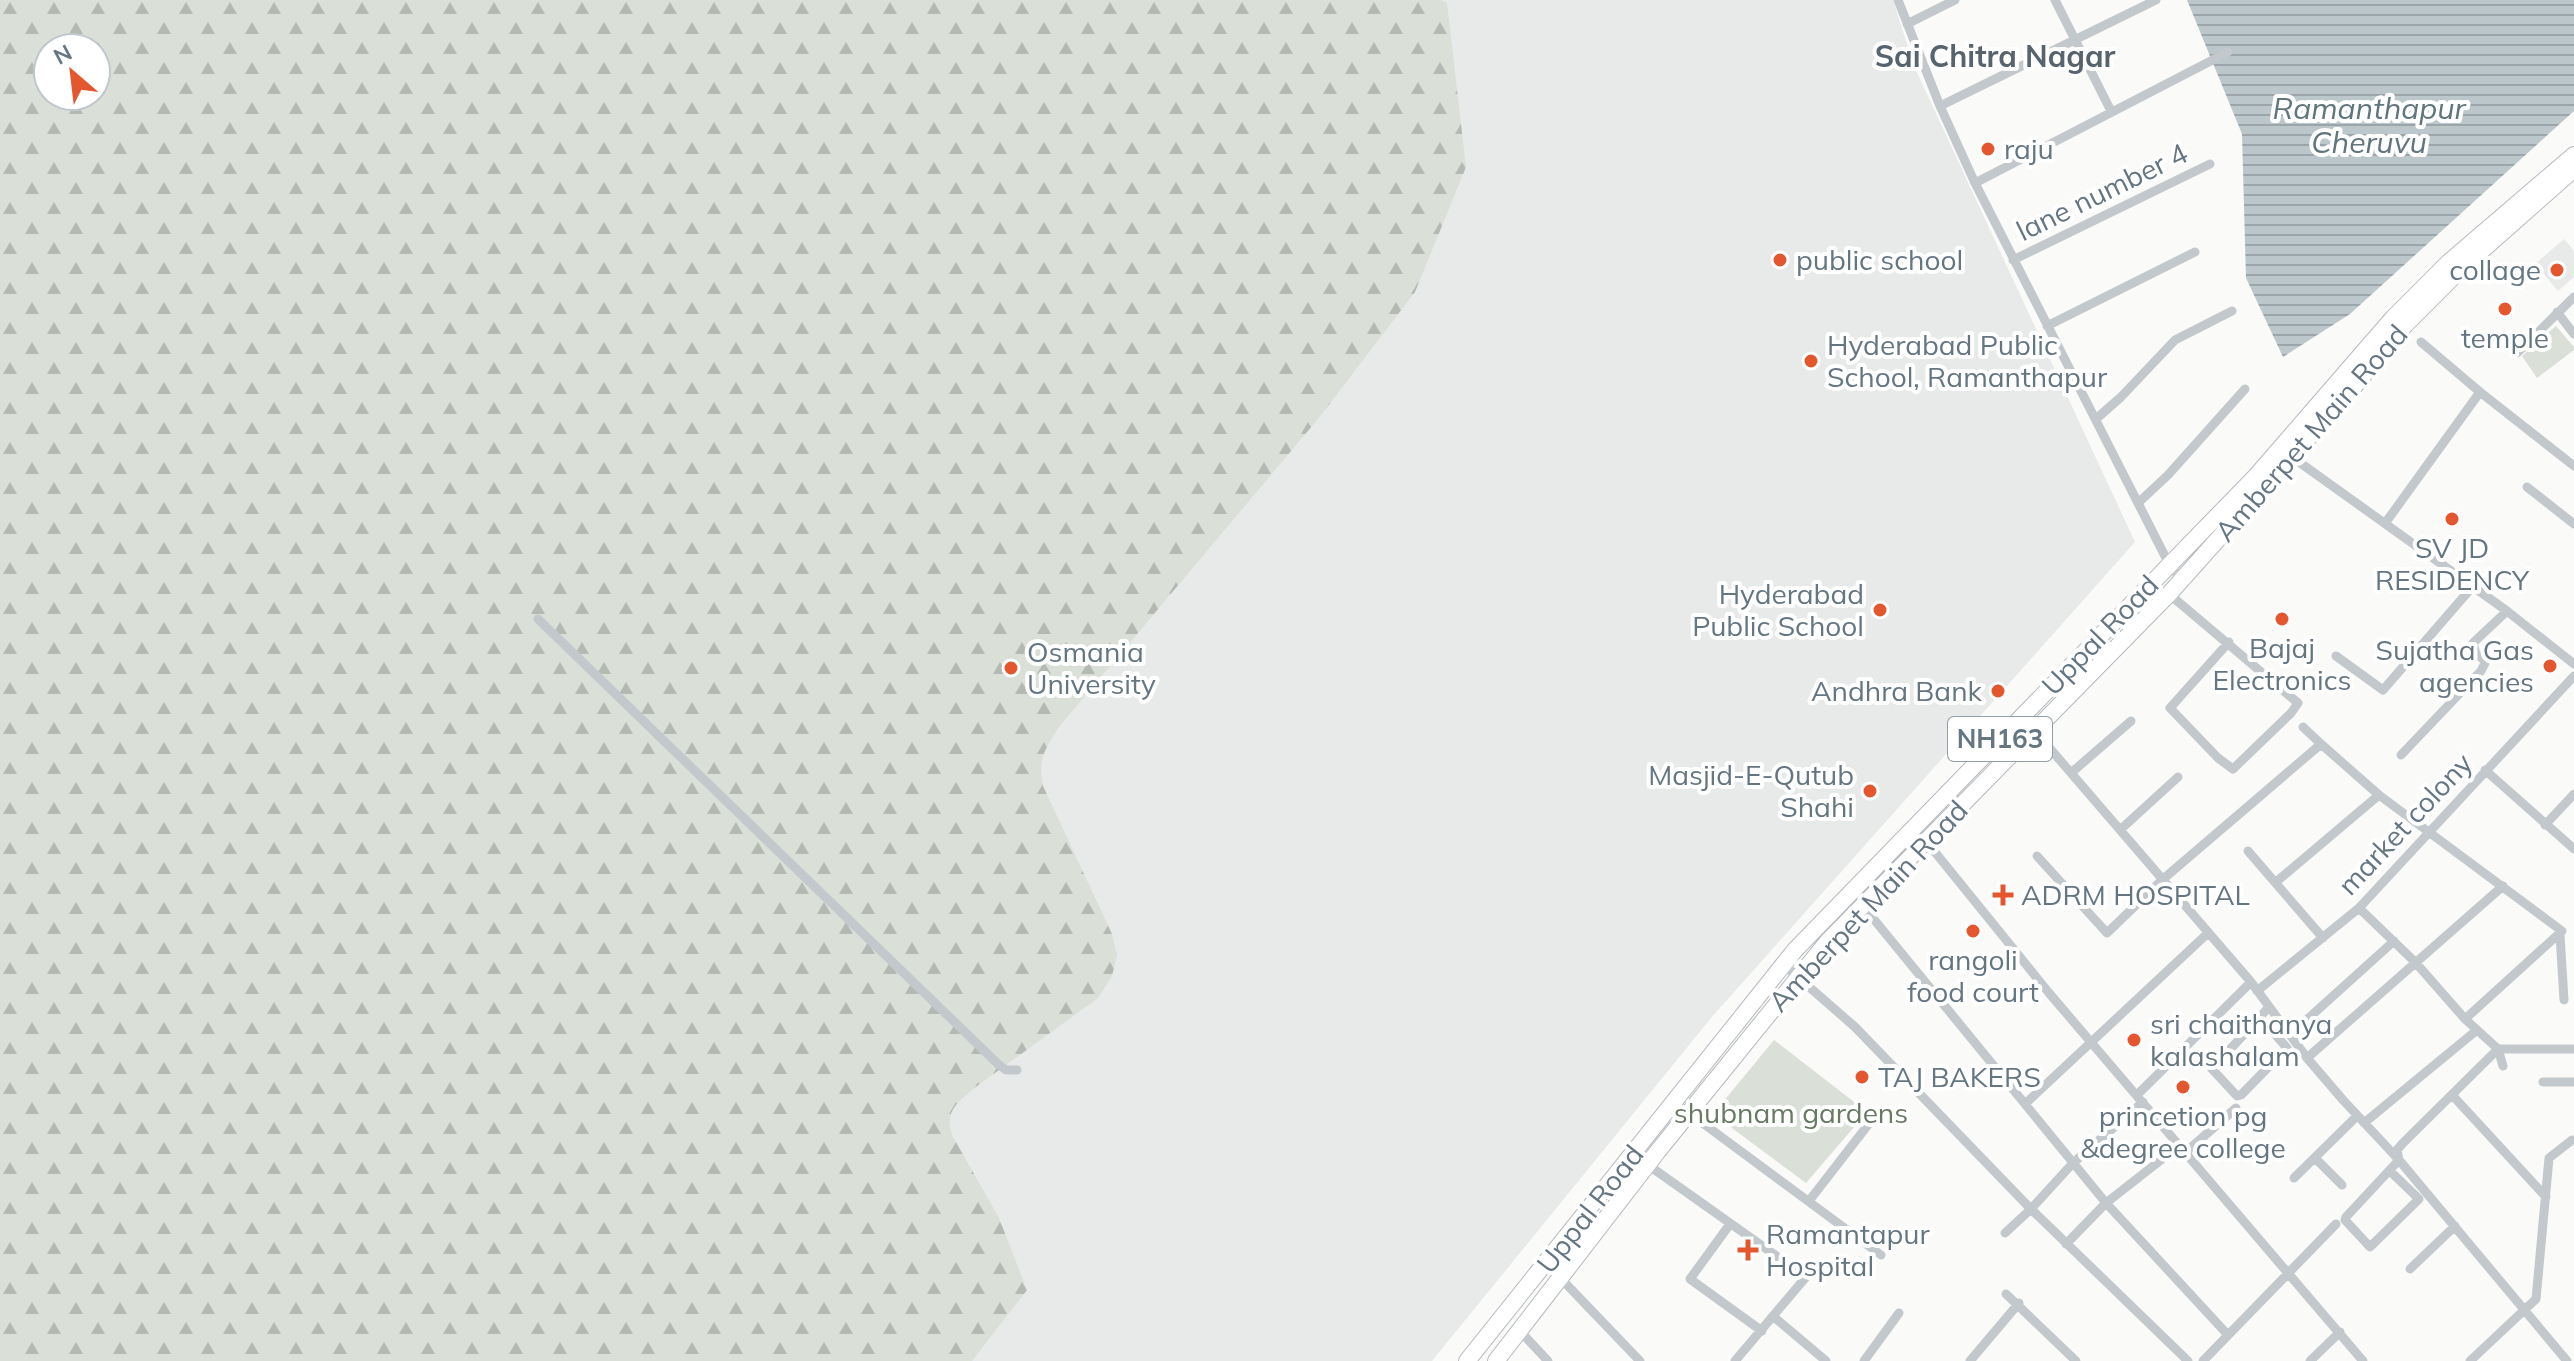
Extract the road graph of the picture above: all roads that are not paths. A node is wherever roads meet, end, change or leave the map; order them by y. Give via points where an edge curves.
1 (1898, 0) edge
2 (1955, 0) edge
3 (2055, 0) edge
4 (2156, 0) edge
5 (1907, 24) junction
6 (2074, 40) junction
7 (2228, 52) dead end
8 (1940, 106) junction
9 (2111, 111) junction
10 (2574, 155) edge
11 (2210, 164) dead end
12 (2574, 169) edge
13 (1975, 183) junction
14 (2195, 252) dead end
15 (2013, 260) junction
16 (2574, 297) edge
17 (2420, 301) junction
18 (2232, 311) dead end
19 (2557, 312) junction
20 (2047, 326) junction
21 (2574, 334) edge
22 (2421, 342) dead end
23 (2517, 353) dead end
24 (2245, 389) dead end
25 (2480, 392) junction
26 (2096, 419) junction
27 (2292, 457) junction
28 (2574, 466) edge
29 (2527, 487) dead end
30 (2138, 503) junction
31 (2386, 522) junction
32 (2574, 524) edge
33 (2169, 564) junction
34 (2181, 579) junction
35 (2473, 586) junction
36 (2169, 594) junction
37 (2507, 611) junction
38 (538, 619) dead end
39 (2229, 642) junction
40 (2336, 656) dead end
41 (2574, 664) edge
42 (2574, 676) edge
43 (2131, 721) dead end
44 (2303, 727) dead end
45 (2034, 730) junction
46 (2321, 744) junction
47 (2401, 755) dead end
48 (2485, 770) junction
49 (2071, 773) junction
50 (2178, 777) dead end
51 (2574, 794) edge
52 (2379, 795) junction
53 (2545, 825) junction
54 (2120, 830) junction
55 (2428, 833) junction
56 (1926, 841) junction
57 (2574, 849) edge
58 (2248, 851) dead end
59 (2037, 856) dead end
60 (2162, 880) junction
61 (2276, 882) junction
62 (2503, 886) junction
63 (1863, 906) junction
64 (2359, 908) junction
65 (2208, 933) junction
66 (2560, 935) junction
67 (2323, 938) junction
68 (2394, 941) junction
69 (2415, 962) junction
70 (1784, 965) junction
71 (1798, 977) junction
72 (2254, 986) junction
73 (2564, 1000) dead end
74 (2269, 1007) junction
75 (2260, 1017) junction
76 (2465, 1019) junction
77 (2477, 1030) junction
78 (2291, 1034) junction
79 (2092, 1044) junction
80 (2498, 1049) junction
81 (2574, 1049) edge
82 (2307, 1058) junction
83 (2503, 1066) dead end
84 (1017, 1070) dead end
85 (2543, 1082) dead end
86 (2574, 1082) edge
87 (2453, 1096) junction
88 (2140, 1098) junction
89 (2025, 1104) junction
90 (2236, 1108) dead end
91 (1689, 1113) junction
92 (2360, 1119) junction
93 (1871, 1121) dead end
94 (2572, 1140) edge
95 (2183, 1148) junction
96 (2315, 1158) junction
97 (2399, 1160) junction
98 (2073, 1163) junction
99 (1648, 1165) junction
100 (2390, 1171) junction
101 (2294, 1178) dead end
102 (2342, 1185) dead end
103 (2546, 1197) junction
104 (1809, 1201) junction
105 (2106, 1203) junction
106 (2031, 1209) junction
107 (1730, 1224) junction
108 (2336, 1224) dead end
109 (2455, 1226) junction
110 (2005, 1233) dead end
111 (2066, 1244) junction
112 (1881, 1255) dead end
113 (1547, 1264) junction
114 (2410, 1269) dead end
115 (2289, 1273) junction
116 (1562, 1277) junction
117 (2006, 1294) dead end
118 (2019, 1303) junction
119 (2527, 1310) junction
120 (1899, 1313) dead end
121 (1774, 1317) junction
122 (1520, 1331) junction
123 (1762, 1331) junction
124 (2340, 1332) junction
125 (2228, 1335) junction
126 (2064, 1357) edge
127 (1467, 1361) edge
128 (1496, 1361) edge
129 (1548, 1361) edge
130 (1640, 1361) edge
131 (1736, 1361) edge
132 (1826, 1361) edge
133 (1864, 1361) edge
134 (1970, 1361) edge
135 (2076, 1361) edge
136 (2188, 1361) edge
137 (2203, 1361) edge
138 (2310, 1361) edge
139 (2363, 1361) edge
140 (2470, 1361) edge
141 (2567, 1361) edge

1 - 5 street
2 - 5 street
3 - 6 street
4 - 6 street
5 - 8 street
6 - 8 street
6 - 9 street
7 - 9 street
8 - 13 street
9 - 13 street
10 - 17 highway, Uppal Road / NH163 via 2449,262
11 - 15 street, lane number 4
12 - 17 highway, Amberpet Main Road / NH163
13 - 15 street
14 - 20 street
15 - 20 street
16 - 19 street
17 - 27 highway, Amberpet Main Road / NH163
17 - 33 highway, Uppal Road / NH163
18 - 26 street via 2175,340
19 - 21 street
19 - 23 street
20 - 26 street
22 - 25 street
24 - 30 street
25 - 28 street
25 - 31 street
26 - 30 street
27 - 31 street
27 - 34 highway, Amberpet Main Road / NH163
29 - 32 street
30 - 33 street
31 - 35 street
33 - 34 street
33 - 70 highway, Uppal Road / NH163
34 - 36 highway, Amberpet Main Road / NH163
35 - 37 street
35 - 40 street via 2383,690
36 - 39 street
36 - 45 highway, Amberpet Main Road / NH163
37 - 41 street
37 - 47 street via 2473,643 2476,654 2486,661 2481,671
38 - 84 street via 998,1064
39 - 39 street via 2298,703 2233,769 2170,708
42 - 48 street, market colony
43 - 49 street
44 - 46 street
45 - 49 street
45 - 56 highway, Amberpet Main Road / NH163
46 - 52 street
46 - 60 street
48 - 53 street
48 - 55 street, market colony
49 - 54 street
50 - 54 street
51 - 53 street
52 - 55 street
52 - 61 street
53 - 57 street
54 - 60 street
55 - 62 street
55 - 64 street, market colony
56 - 63 highway, Amberpet Main Road / NH163
56 - 79 street
58 - 61 street
59 - 60 street via 2107,933
60 - 65 street
61 - 67 street
62 - 66 street via 2562,931
62 - 69 street
63 - 71 highway, Amberpet Main Road / NH163
63 - 89 street
64 - 67 street, market colony
64 - 68 street
65 - 72 street
65 - 79 street
66 - 73 street
66 - 76 street
67 - 72 street, market colony
68 - 69 street
68 - 78 street
69 - 76 street
69 - 82 street
70 - 71 street
70 - 113 highway, Uppal Road / NH163
71 - 91 highway, Amberpet Main Road / NH163
71 - 106 street via 1855,1027
72 - 74 street
72 - 88 street, market colony
74 - 75 street
74 - 78 street
75 - 75 street via 2212,1069 2237,1096 2287,1048
76 - 77 street
77 - 80 street
77 - 92 street
78 - 82 street
79 - 88 street
79 - 89 street
80 - 81 street
80 - 83 street
80 - 87 street
82 - 92 street
85 - 86 street
87 - 97 street via 2398,1148
87 - 103 street
88 - 95 street
88 - 98 street, market colony
89 - 98 street
90 - 95 street
91 - 99 highway, Amberpet Main Road / NH163
91 - 104 street
92 - 96 street
92 - 97 street
93 - 104 street
94 - 103 street via 2549,1158
95 - 105 street
95 - 115 street
96 - 101 street
96 - 102 street
97 - 100 street
97 - 109 street
98 - 105 street
98 - 106 street, market colony
99 - 107 street
99 - 116 highway, Amberpet Main Road / NH163
100 - 100 street via 2345,1220 2370,1247 2419,1199
103 - 119 street via 2536,1299
104 - 112 street
105 - 111 street
105 - 125 street
106 - 110 street, market colony
106 - 111 street
107 - 121 street via 1806,1277
107 - 123 street via 1690,1279
108 - 115 street
109 - 114 street
109 - 119 street
111 - 136 street
113 - 116 street
113 - 127 highway, Uppal Road / NH163
115 - 124 street
115 - 125 street
116 - 122 highway, Amberpet Main Road / NH163
116 - 130 street
117 - 118 street
118 - 126 street
118 - 134 street
119 - 140 street
119 - 141 street
120 - 133 street
121 - 123 street
121 - 132 street
122 - 128 highway, Amberpet Main Road / NH163
122 - 129 street
123 - 131 street
124 - 138 street
124 - 139 street
125 - 137 street
126 - 135 street

